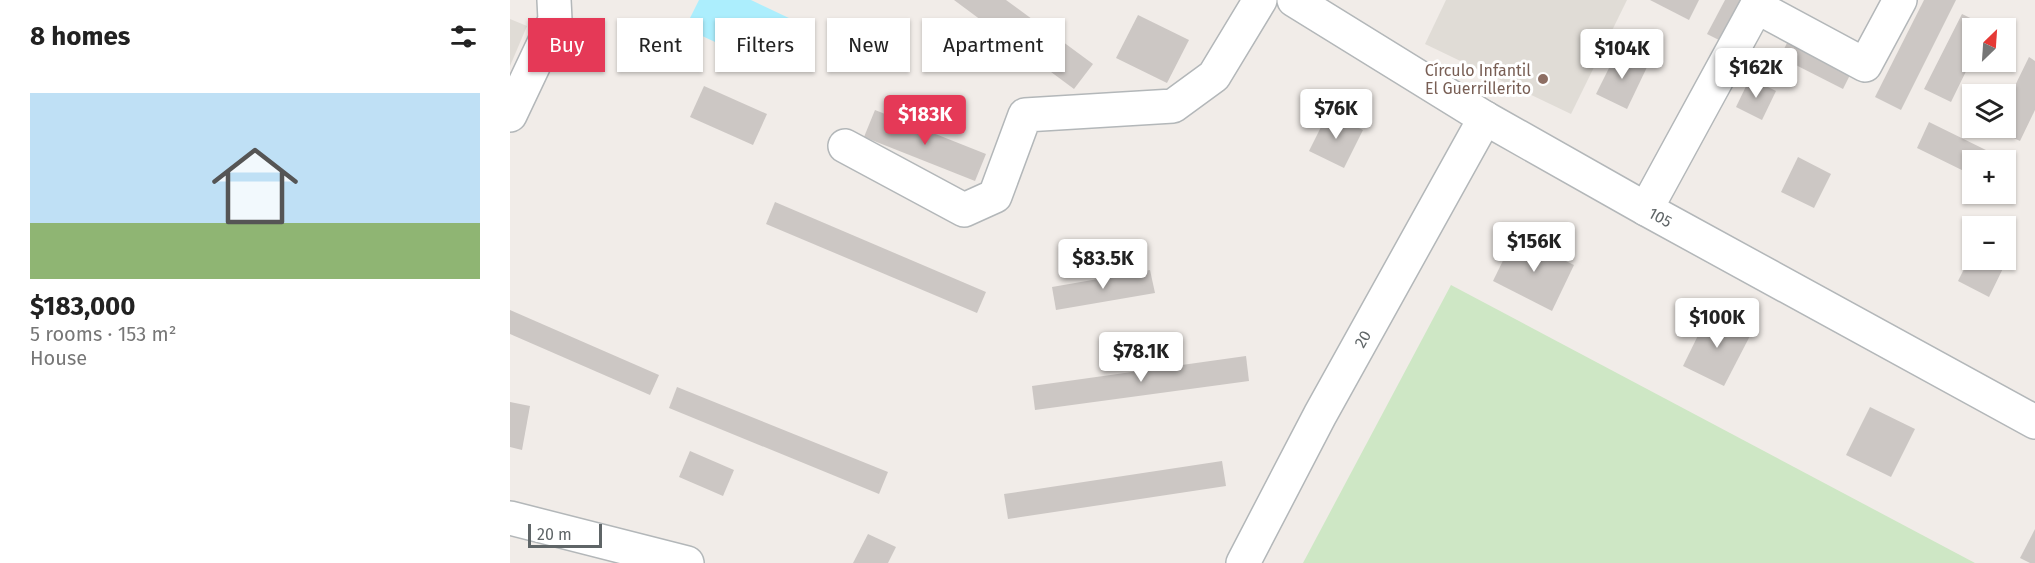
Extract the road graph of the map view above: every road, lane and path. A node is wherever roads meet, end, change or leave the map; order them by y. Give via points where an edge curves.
1 (554, 0) edge
2 (1260, 0) edge
3 (1294, 0) edge
4 (1900, 0) edge
5 (1758, 3) edge
6 (510, 115) edge
7 (1485, 118) junction
8 (845, 146) dead end
9 (1646, 209) junction
10 (2035, 422) edge
11 (510, 518) edge
12 (687, 563) edge
13 (1243, 563) edge

1 - 6 street via 555,20
2 - 8 street via 1214,76 1173,106 1025,115 995,196 964,210
3 - 7 street, 105
4 - 5 street via 1865,65
5 - 9 street
7 - 9 street, 105
7 - 13 street, 20
9 - 10 street, 105
11 - 12 street

